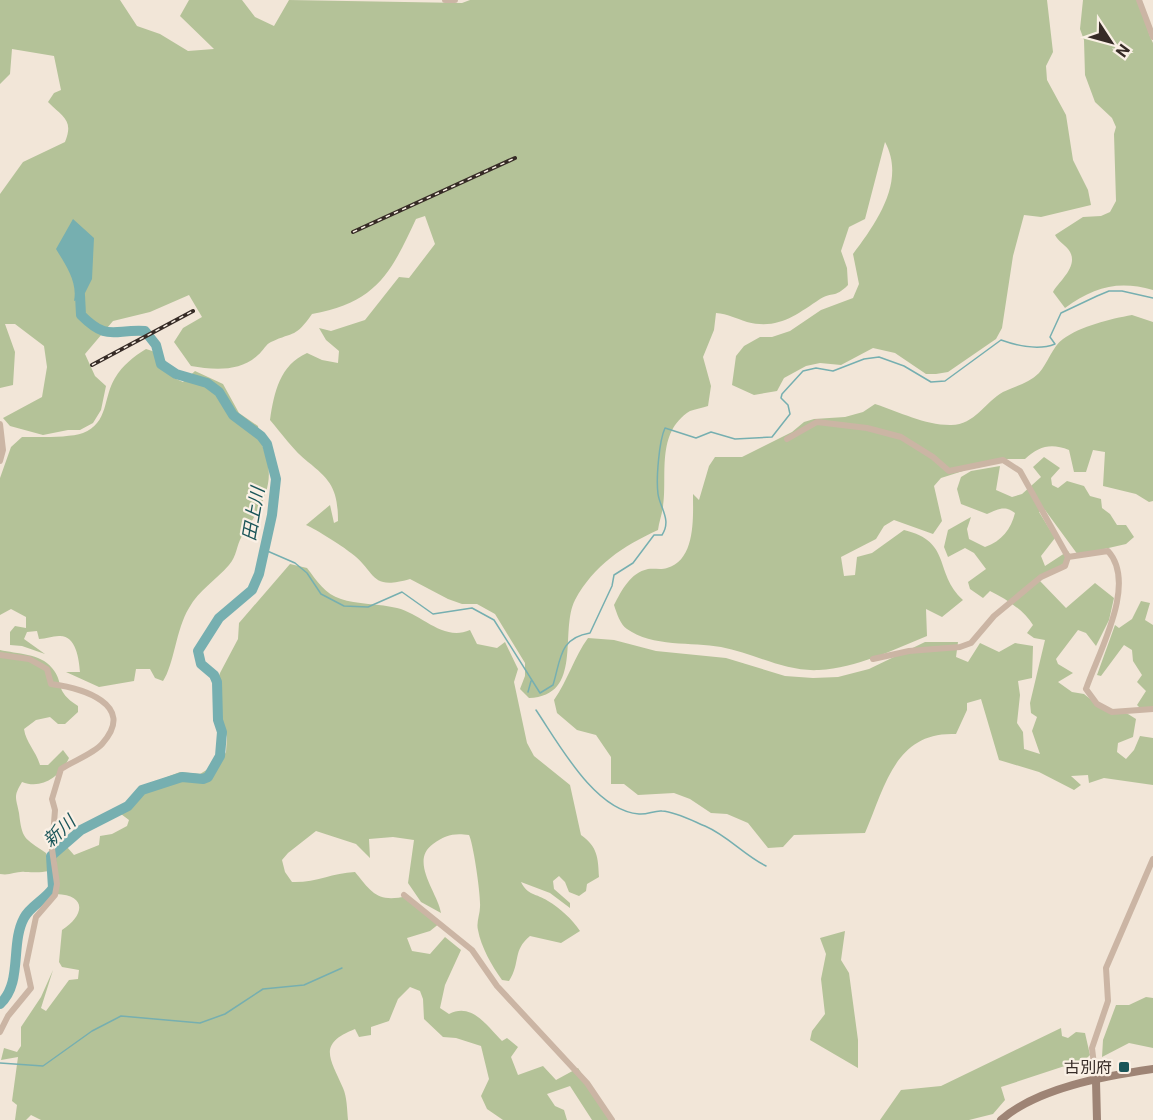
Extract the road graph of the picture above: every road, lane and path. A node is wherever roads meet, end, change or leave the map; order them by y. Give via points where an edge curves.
1 (445, 0) edge
2 (455, 0) edge
3 (1139, 0) edge
4 (1153, 37) edge
5 (0, 424) edge
6 (787, 439) dead end
7 (0, 461) edge
8 (1068, 557) junction
9 (0, 655) edge
10 (873, 659) dead end
11 (1153, 709) edge
12 (1153, 859) edge
13 (404, 895) dead end
14 (0, 1032) edge
15 (1153, 1069) edge
16 (1096, 1081) junction
17 (612, 1120) edge
18 (1001, 1120) edge
19 (1098, 1120) edge

1 - 2 street
3 - 4 street
5 - 7 street
6 - 8 street via 817,422 893,434 949,471 1003,460 1020,471
8 - 10 street via 1065,566 1041,577 994,616 971,644 918,649
8 - 11 street via 1108,551 1118,570 1114,616 1086,689 1097,704 1112,712
9 - 14 street via 30,659 46,669 51,684 78,688 98,697 107,705 112,720 110,733 100,747 61,769 52,799 55,895 36,917 26,965 31,988
12 - 16 street via 1106,968 1108,1001 1092,1048
13 - 17 street via 472,950 497,986 587,1083
15 - 16 street
16 - 18 street via 1030,1099
16 - 19 street

